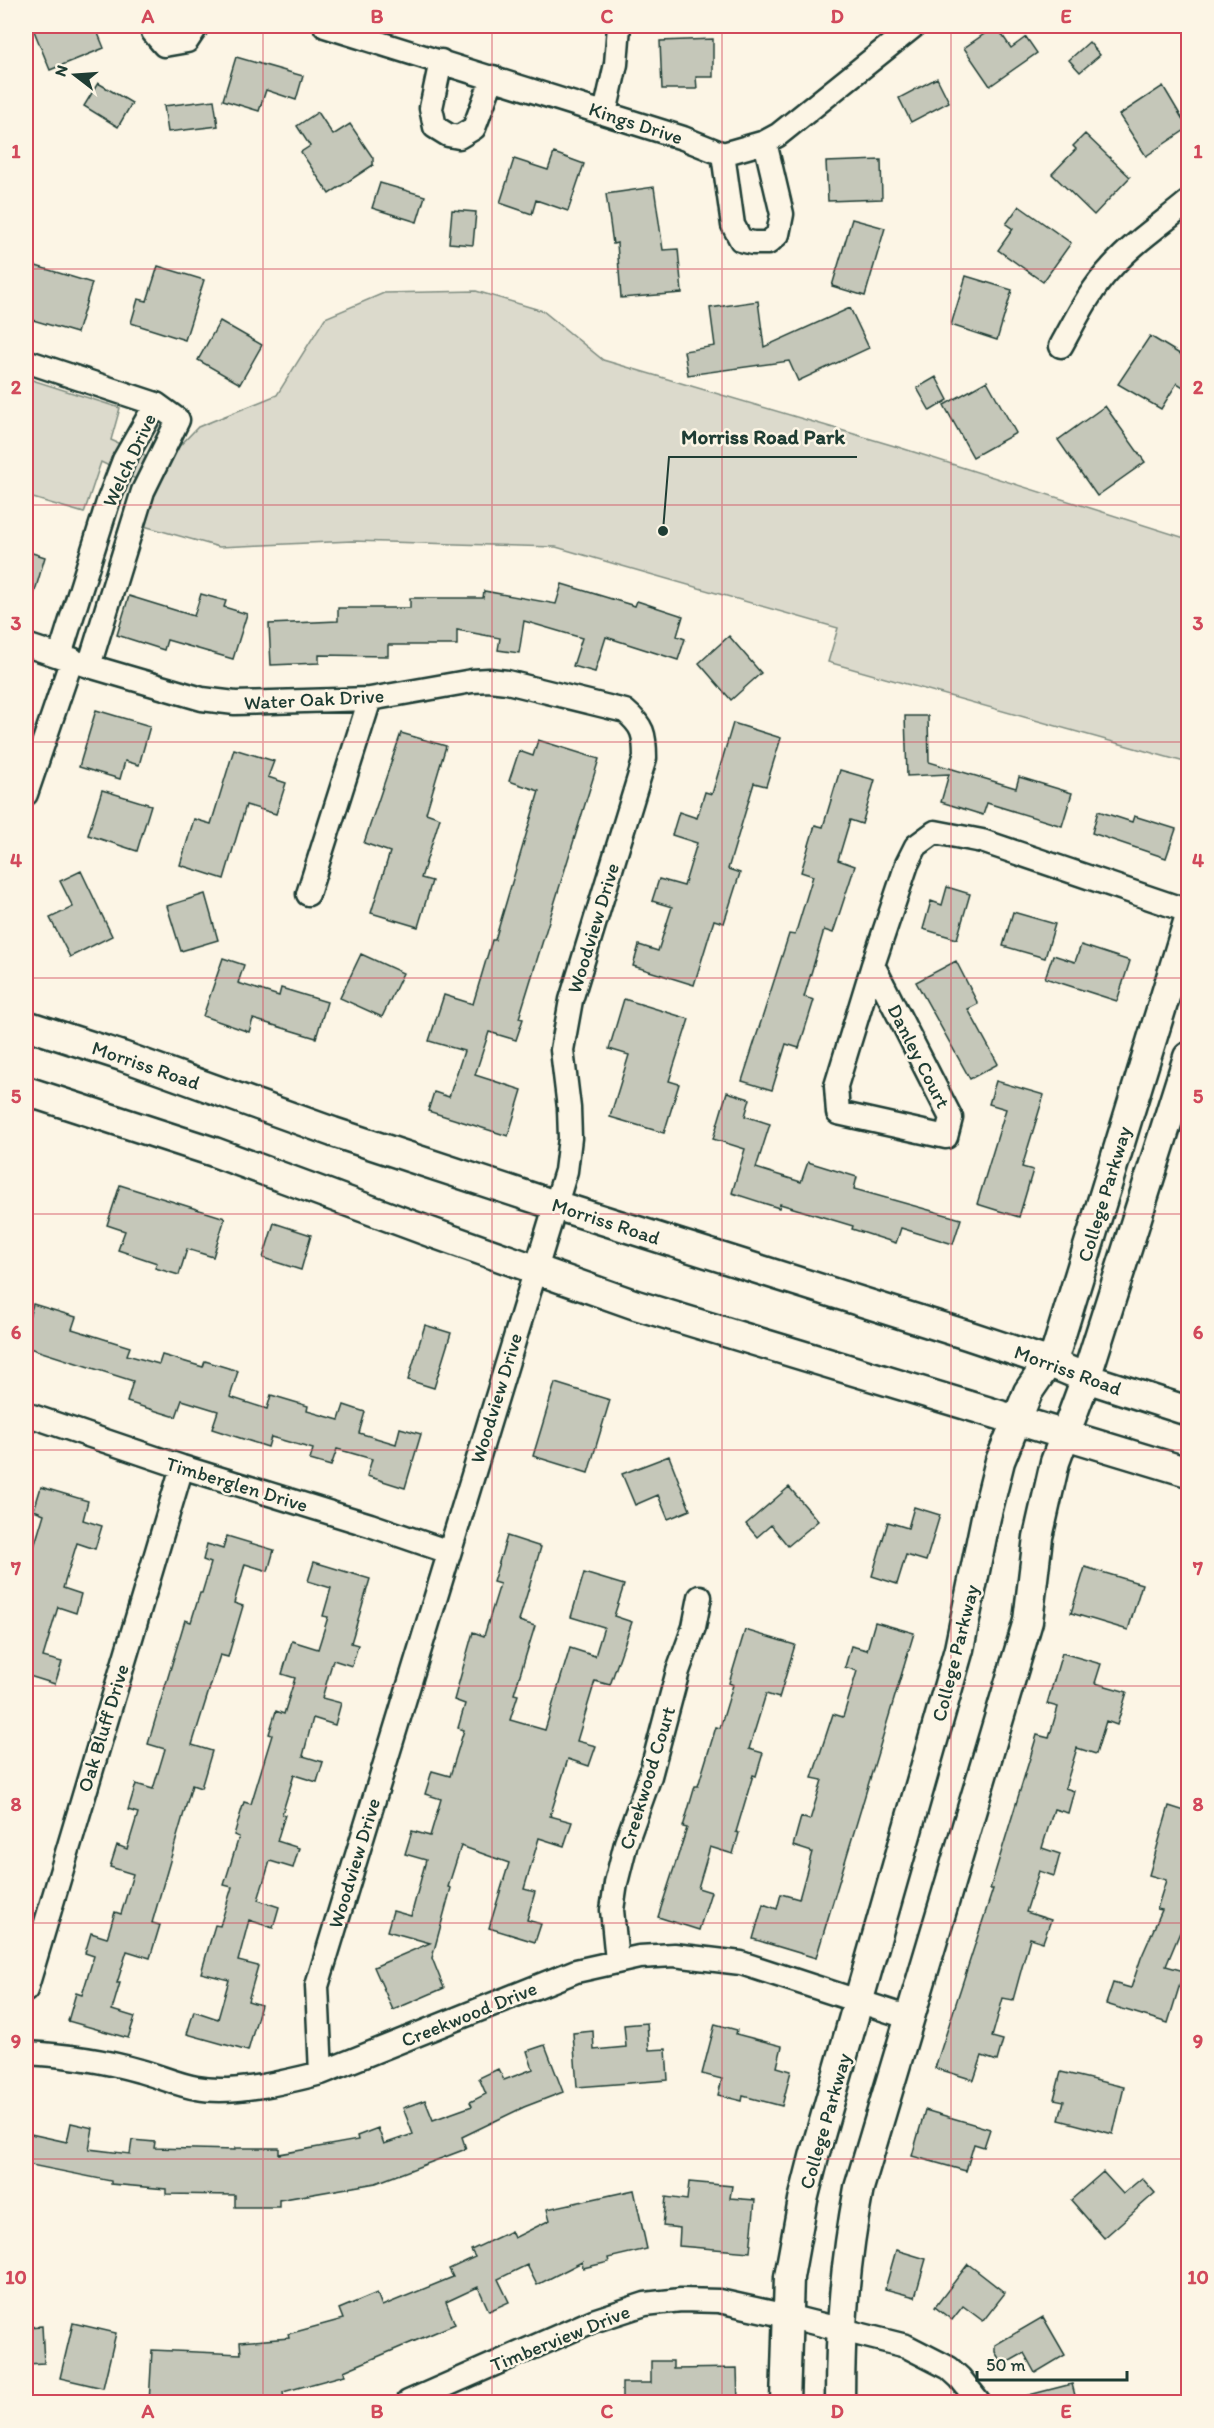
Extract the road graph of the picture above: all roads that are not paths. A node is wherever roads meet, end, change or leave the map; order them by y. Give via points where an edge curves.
1 (153, 26) edge
2 (197, 26) edge
3 (325, 26) edge
4 (619, 26) edge
5 (914, 26) edge
6 (441, 61) junction
7 (493, 77) junction
8 (605, 113) junction
9 (765, 142) junction
10 (723, 154) junction
11 (1188, 202) edge
12 (1061, 345) dead end
13 (26, 361) edge
14 (156, 404) junction
15 (26, 645) edge
16 (74, 660) junction
17 (370, 699) junction
18 (637, 722) joint
19 (26, 794) edge
20 (308, 894) dead end
21 (1188, 910) edge
22 (1188, 922) edge
23 (873, 965) junction
24 (26, 1025) edge
25 (1188, 1057) edge
26 (26, 1091) edge
27 (555, 1205) junction
28 (536, 1270) junction
29 (1048, 1362) junction
30 (1086, 1378) junction
31 (1188, 1411) edge
32 (26, 1414) edge
33 (1016, 1421) junction
34 (1065, 1435) junction
35 (182, 1467) junction
36 (1188, 1472) edge
37 (449, 1552) junction
38 (700, 1597) dead end
39 (617, 1961) junction
40 (26, 1990) edge
41 (858, 2003) junction
42 (910, 2018) junction
43 (26, 2053) edge
44 (321, 2073) junction
45 (787, 2316) junction
46 (842, 2330) junction
47 (408, 2403) edge
48 (785, 2403) edge
49 (840, 2403) edge
50 (978, 2403) edge

1 - 2 street via 153,32 164,45 187,40
3 - 6 street, Kings Drive
4 - 8 street via 616,64
5 - 9 street
6 - 7 street, Kings Drive
6 - 7 street via 431,108 435,127 448,135 459,137 474,128
7 - 8 street, Kings Drive
8 - 10 street, Kings Drive
9 - 10 street
9 - 10 street via 782,214 778,234 768,243 741,240 733,225
11 - 12 street via 1110,268
13 - 14 street
14 - 16 street, Welch Drive via 124,460 108,502
14 - 16 street, Welch Drive via 178,420 143,491
15 - 16 street, Water Oak Drive
16 - 17 street, Water Oak Drive via 202,699 235,703
16 - 19 street
17 - 18 street, Water Oak Drive via 489,680 606,705 625,711
17 - 20 street
18 - 27 street, Woodview Drive via 645,737 645,758 565,1027 562,1050 570,1138 566,1170
21 - 23 street, Danley Court via 982,841 935,832 916,846 907,864
22 - 29 main road, College Parkway via 1056,1351
23 - 23 street, Danley Court via 836,1086 838,1113 946,1137 951,1118
24 - 27 main road, Morriss Road
25 - 30 main road, College Parkway
26 - 28 main road via 214,1152
27 - 28 street, Woodview Drive
27 - 29 main road, Morriss Road
28 - 33 main road via 636,1305
28 - 37 street, Woodview Drive
29 - 30 main road, Morriss Road
29 - 33 main road, College Parkway via 1028,1392
30 - 31 main road, Morriss Road
30 - 34 main road, College Parkway
32 - 35 street, Timberglen Drive
33 - 34 main road
33 - 41 main road, College Parkway via 1000,1461 959,1649
34 - 36 main road
34 - 42 main road, College Parkway via 1051,1476 1038,1537 1028,1621
35 - 37 street, Timberglen Drive
35 - 40 street, Oak Bluff Drive
37 - 44 street, Woodview Drive via 317,1986
38 - 39 street, Creekwood Court via 616,1883 612,1910
39 - 41 street, Creekwood Drive via 674,1955 741,1963
39 - 44 street, Creekwood Drive via 576,1971
41 - 42 street, Creekwood Drive
41 - 45 main road, College Parkway via 803,2200 789,2277
42 - 46 main road, College Parkway via 859,2188 849,2244
43 - 44 street, Creekwood Drive via 95,2060 198,2088 222,2090
45 - 46 street, Timberview Drive
45 - 47 street, Timberview Drive via 719,2301 645,2304 593,2321
45 - 48 main road, College Parkway
46 - 49 main road, College Parkway
46 - 50 street, Timberview Drive via 906,2346 949,2368

